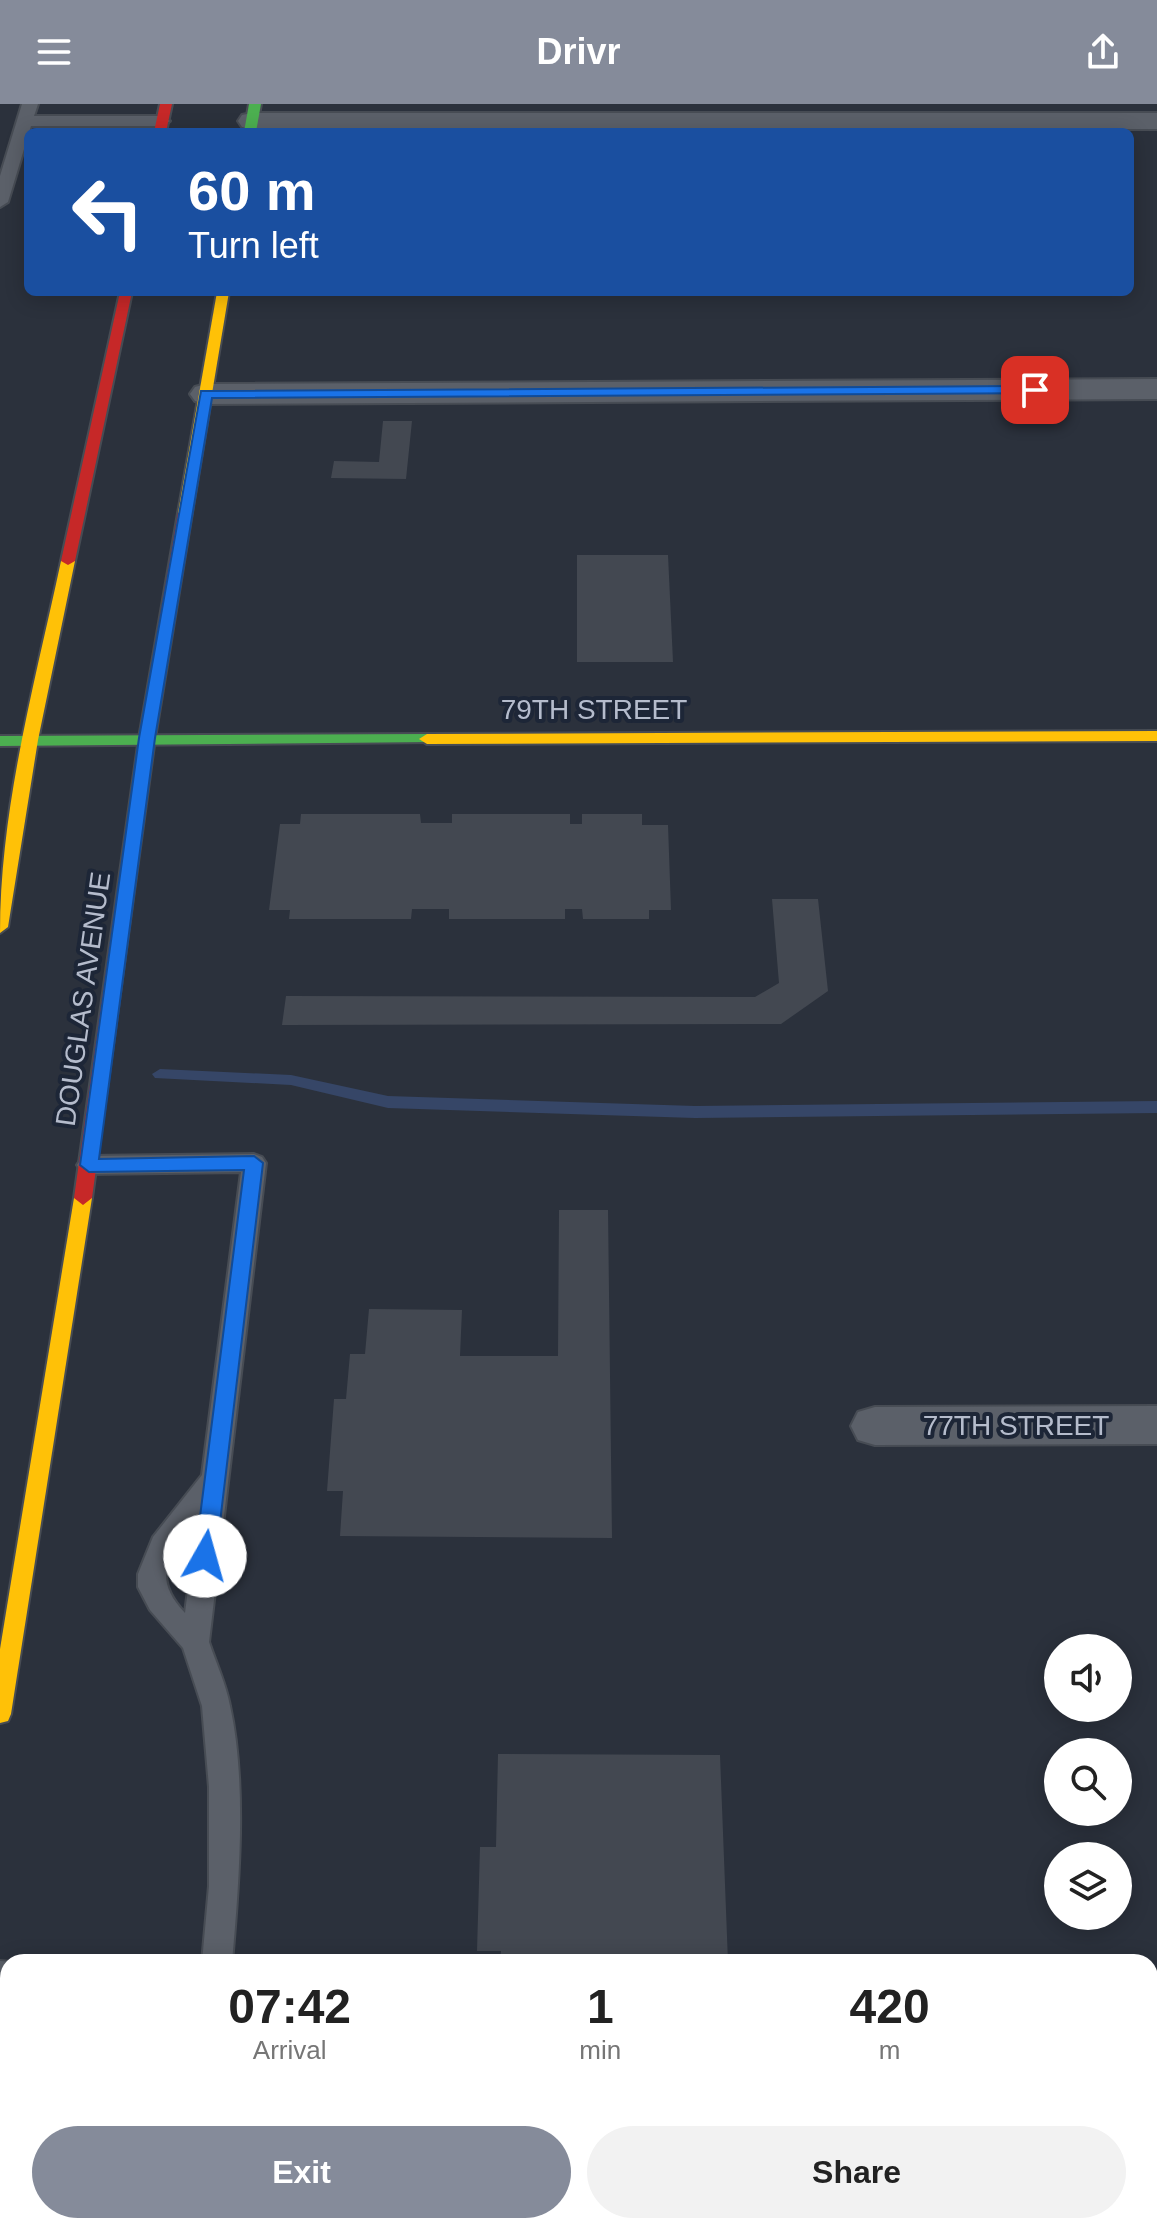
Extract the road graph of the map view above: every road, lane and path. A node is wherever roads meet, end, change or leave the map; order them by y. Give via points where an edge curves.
1 (30, 104) edge
2 (163, 119) edge
3 (253, 119) edge
4 (25, 121) junction
5 (1157, 121) edge
6 (0, 202) edge
7 (125, 296) edge
8 (222, 296) edge
9 (1157, 389) edge
10 (206, 394) junction
11 (1157, 736) edge
12 (147, 738) junction
13 (30, 740) junction
14 (0, 741) edge
15 (0, 927) edge
16 (89, 1165) junction
17 (1157, 1425) edge
18 (875, 1426) dead end
19 (215, 1479) junction
20 (195, 1642) junction
21 (0, 1714) edge
22 (218, 1954) edge

1 - 4 lane
2 - 4 lane
3 - 5 street
4 - 6 lane
7 - 13 main road
8 - 10 main road, DOUGLAS AVENUE
9 - 10 street
10 - 12 main road, DOUGLAS AVENUE
11 - 12 main road, 79TH STREET
12 - 13 main road, 79TH STREET
12 - 16 main road, DOUGLAS AVENUE
13 - 14 main road, 79TH STREET
13 - 15 main road
16 - 19 lane via 254,1163
16 - 21 main road, DOUGLAS AVENUE
17 - 18 street, 77TH STREET
19 - 20 lane
19 - 20 lane via 160,1548 152,1567 152,1586 164,1607
20 - 22 lane via 216,1706 224,1787

